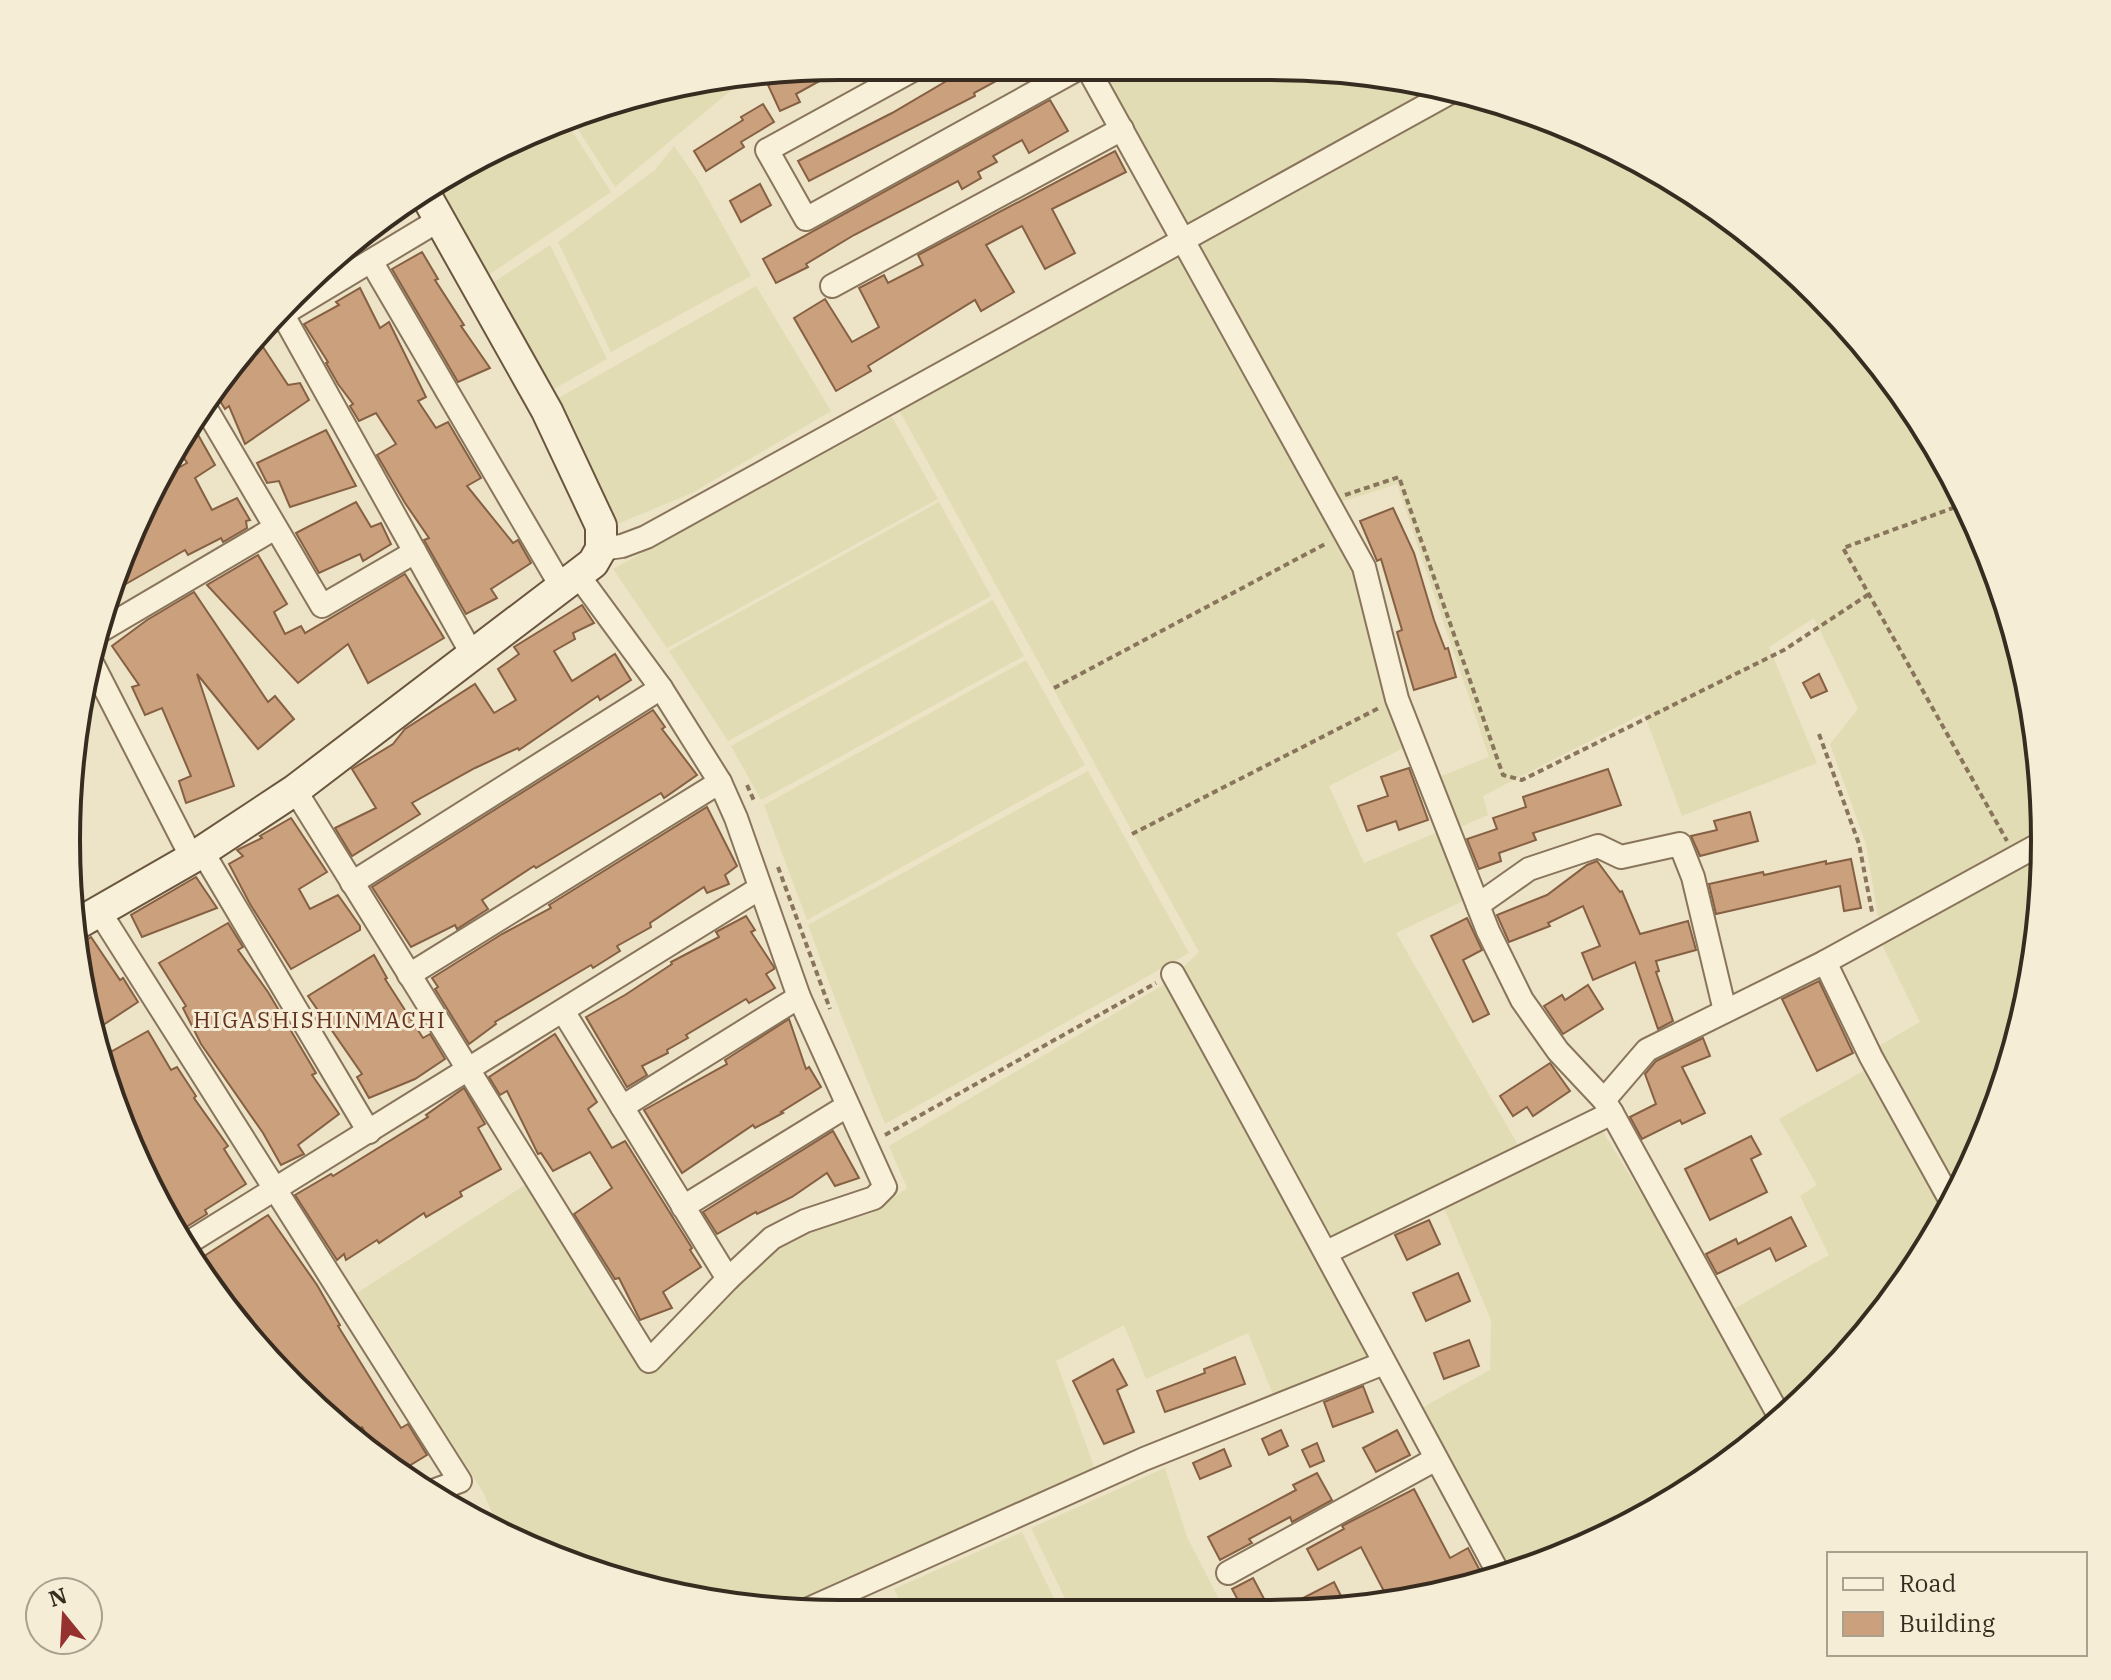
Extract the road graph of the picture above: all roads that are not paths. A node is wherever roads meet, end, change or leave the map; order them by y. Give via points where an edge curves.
1 (894, 80) edge
2 (1057, 80) edge
3 (1094, 80) edge
4 (1438, 99) edge
5 (1122, 129) junction
6 (429, 201) edge
7 (439, 220) junction
8 (1182, 240) junction
9 (371, 261) junction
10 (832, 286) dead end
11 (306, 300) edge
12 (281, 326) edge
13 (210, 415) edge
14 (275, 528) junction
15 (601, 549) junction
16 (415, 552) junction
17 (570, 580) junction
18 (112, 624) edge
19 (472, 654) junction
20 (99, 675) edge
21 (661, 688) junction
22 (720, 782) junction
23 (295, 790) junction
24 (2031, 849) edge
25 (197, 854) junction
26 (352, 883) junction
27 (760, 888) junction
28 (1478, 905) junction
29 (88, 918) edge
30 (1825, 962) junction
31 (1173, 974) road end
32 (409, 975) junction
33 (799, 997) junction
34 (563, 1011) junction
35 (1725, 1011) junction
36 (469, 1070) junction
37 (847, 1106) junction
38 (1608, 1106) junction
39 (622, 1107) junction
40 (369, 1132) junction
41 (277, 1189) junction
42 (1945, 1191) edge
43 (683, 1207) junction
44 (194, 1239) edge
45 (1327, 1252) junction
46 (728, 1279) junction
47 (1384, 1363) junction
48 (1775, 1408) edge
49 (1436, 1459) junction
50 (443, 1487) edge
51 (1495, 1566) edge
52 (1228, 1573) dead end
53 (830, 1600) edge

1 - 2 street via 767,150 806,219
3 - 5 street
4 - 8 street
5 - 8 street
5 - 10 street
6 - 7 street
7 - 9 street
7 - 15 street via 547,411 601,526
8 - 15 street via 646,537
8 - 28 street via 1364,567 1397,699
9 - 11 street
9 - 17 street
12 - 16 street
13 - 14 street
14 - 16 street via 322,606
14 - 18 street
15 - 17 street via 593,563
16 - 19 street
17 - 19 street
17 - 21 street
19 - 23 street
20 - 25 street
21 - 22 street
21 - 26 street
22 - 27 street
22 - 32 street
23 - 25 street
23 - 26 street
24 - 30 street
25 - 29 street
25 - 40 street
26 - 32 street
27 - 33 street
27 - 34 street
28 - 35 street via 1529,869 1598,846 1621,857 1680,844
28 - 38 street via 1522,1000 1558,1051
29 - 41 street
30 - 35 street
30 - 42 street
31 - 45 street
32 - 36 street
33 - 37 street
33 - 39 street
34 - 36 street
34 - 39 street
35 - 38 street via 1647,1050
36 - 40 street
36 - 46 street via 649,1361
37 - 43 street
37 - 46 street via 885,1187 874,1198 772,1238
38 - 45 street
38 - 48 street
39 - 43 street
40 - 41 street
41 - 44 street
41 - 50 street via 460,1481
43 - 46 street
45 - 47 street
47 - 49 street
47 - 53 street via 1144,1459
49 - 51 street
49 - 52 street

